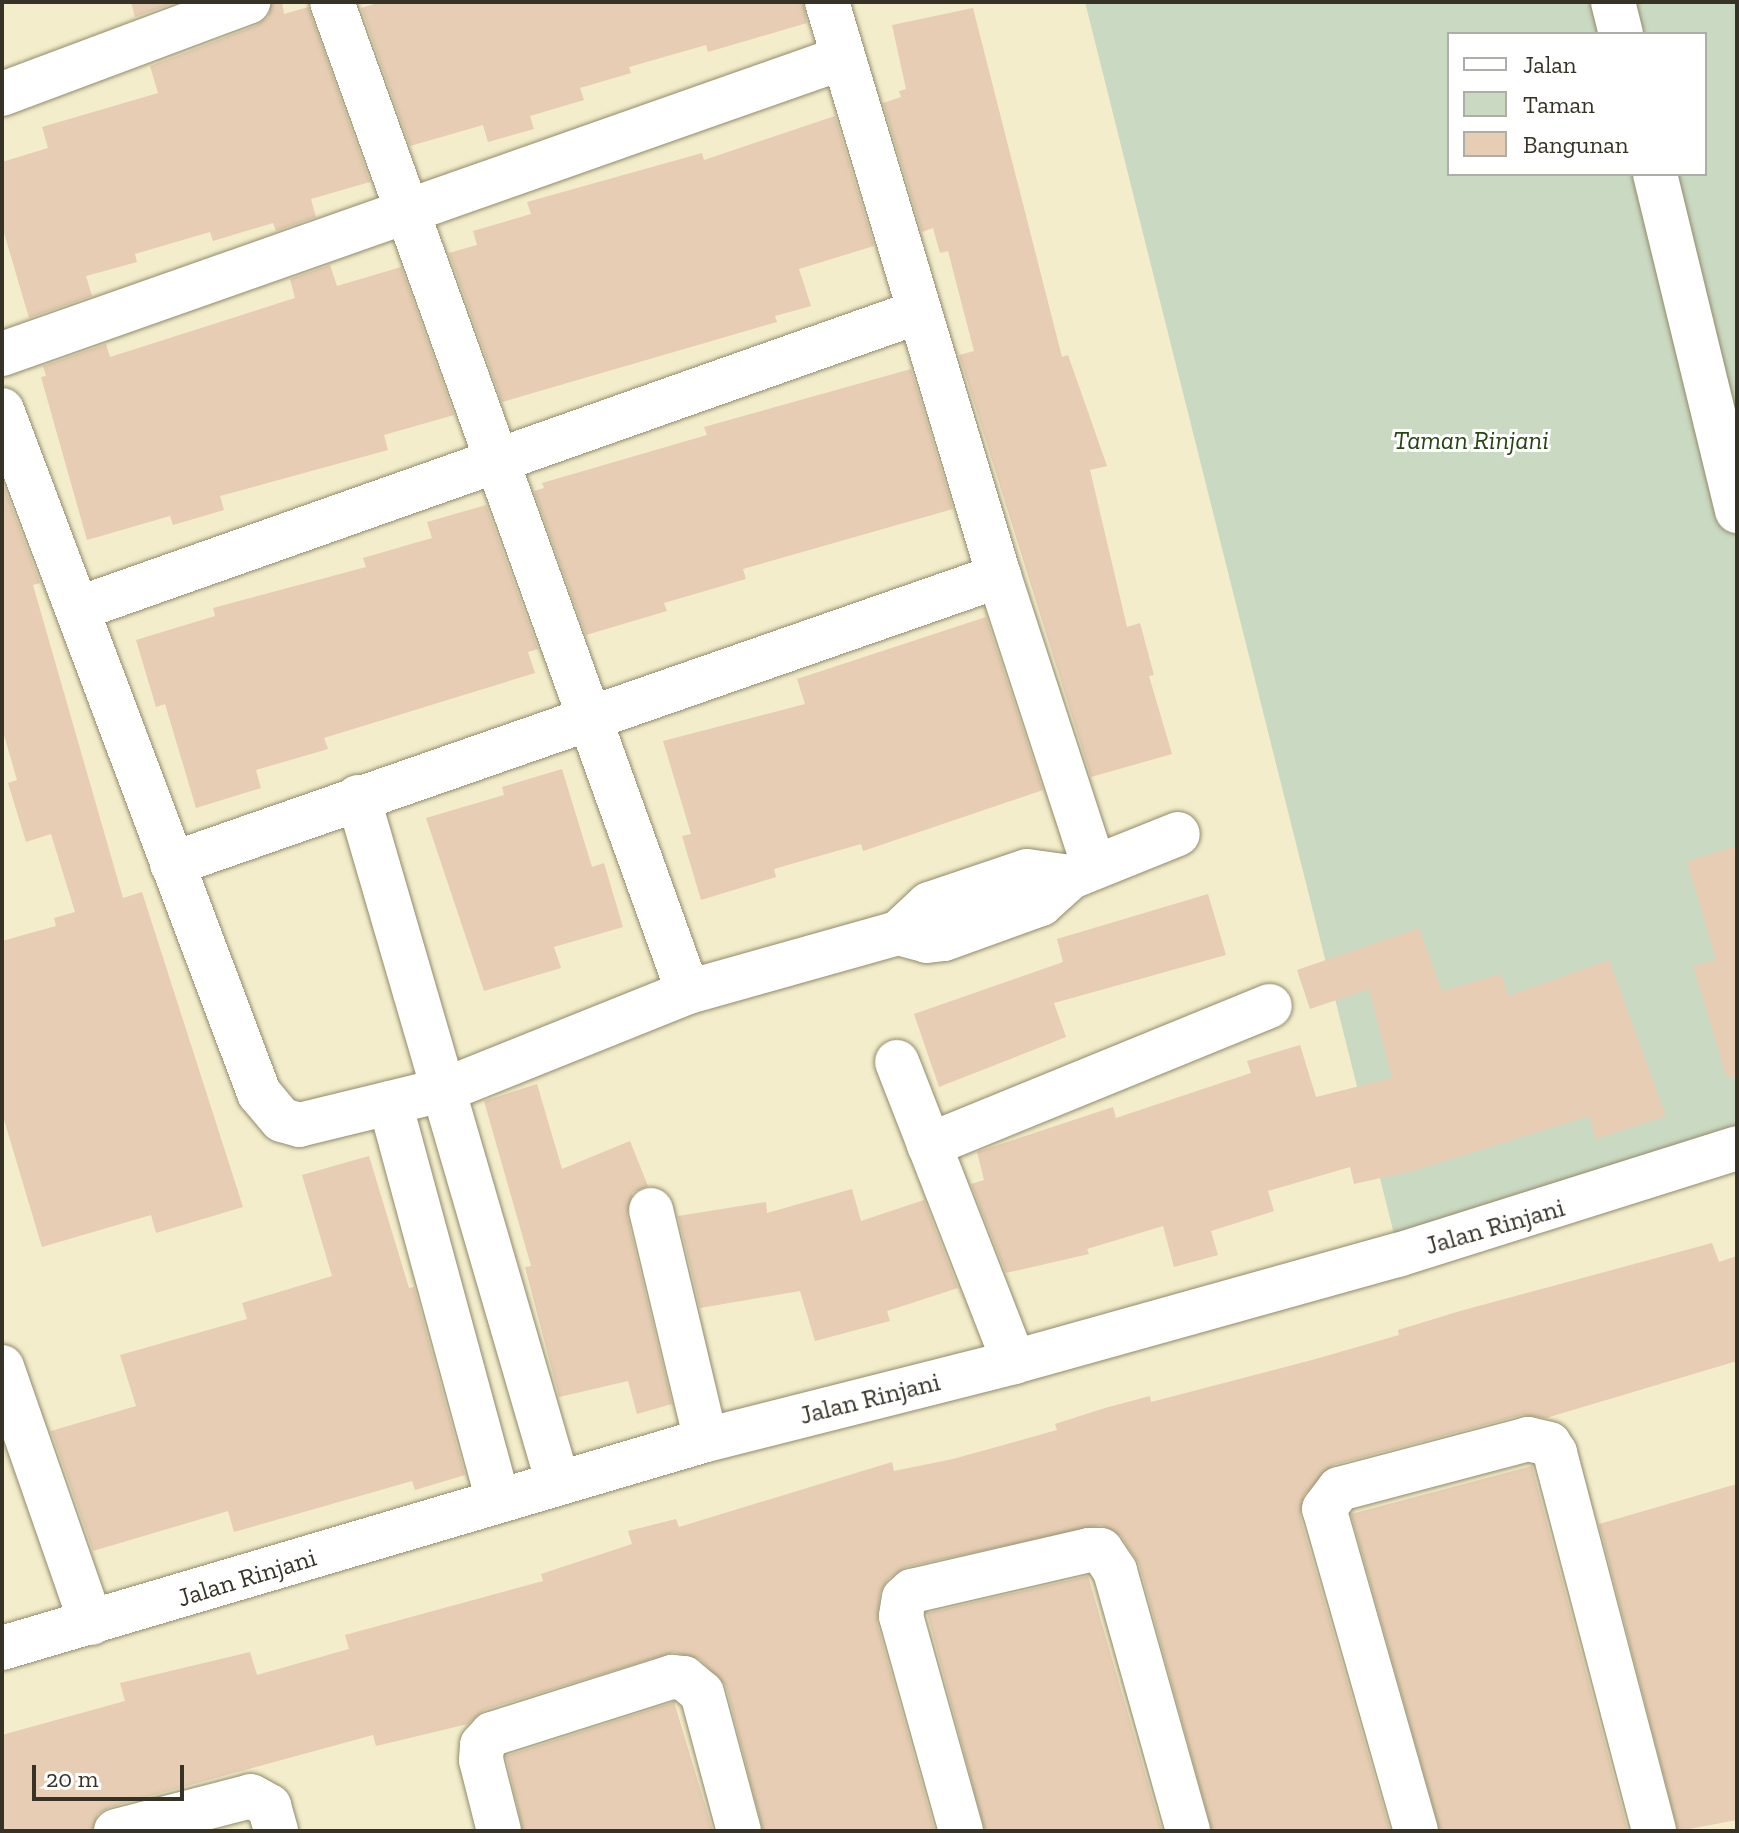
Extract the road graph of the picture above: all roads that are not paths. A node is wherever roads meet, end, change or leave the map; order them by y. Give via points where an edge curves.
1 (248, 2) edge
2 (332, 2) edge
3 (827, 2) edge
4 (1613, 2) edge
5 (1620, 32) edge
6 (842, 58) junction
7 (2, 94) edge
8 (1655, 176) edge
9 (408, 211) junction
10 (918, 312) junction
11 (2, 354) edge
12 (2, 410) edge
13 (497, 462) junction
14 (1737, 511) edge
15 (999, 576) junction
16 (77, 609) junction
17 (587, 716) junction
18 (358, 797) junction
19 (1178, 834) dead end
20 (172, 864) junction
21 (1082, 871) junction
22 (688, 992) junction
23 (1270, 1006) dead end
24 (897, 1062) dead end
25 (447, 1089) junction
26 (390, 1103) junction
27 (929, 1145) junction
28 (1737, 1148) edge
29 (651, 1210) dead end
30 (1014, 1362) junction
31 (2, 1367) edge
32 (706, 1440) junction
33 (558, 1483) junction
34 (498, 1500) junction
35 (91, 1623) junction
36 (2, 1648) edge
37 (116, 1831) edge
38 (276, 1831) edge
39 (499, 1831) edge
40 (739, 1831) edge
41 (961, 1831) edge
42 (1188, 1831) edge
43 (1416, 1831) edge
44 (1654, 1831) edge

1 - 7 street
2 - 9 street
3 - 6 street
4 - 5 street
6 - 9 street
6 - 10 street
8 - 14 street
9 - 11 street
9 - 13 street
10 - 13 street
10 - 15 street
12 - 16 street
13 - 16 street
13 - 17 street
15 - 17 street
15 - 21 street
16 - 20 street
17 - 18 street
17 - 22 street
18 - 20 street
18 - 25 street
19 - 21 street
20 - 26 street via 268,1110 299,1125
21 - 22 street via 1027,871 929,904 898,933
22 - 25 street
23 - 27 street
24 - 27 street
25 - 26 street
25 - 33 street
26 - 34 street
27 - 30 street
28 - 30 street, Jalan Rinjani via 1545,1213
29 - 32 street
30 - 32 street, Jalan Rinjani
31 - 35 street
32 - 33 street, Jalan Rinjani
33 - 34 street, Jalan Rinjani
34 - 35 street, Jalan Rinjani
35 - 36 street, Jalan Rinjani
37 - 38 street via 251,1796 269,1806
39 - 40 street via 481,1760 482,1745 492,1734 672,1677 684,1678 702,1693
41 - 42 street via 901,1616 904,1598 912,1591 1089,1550 1101,1550 1115,1571
43 - 44 street via 1324,1509 1339,1489 1528,1439 1549,1444 1555,1453

